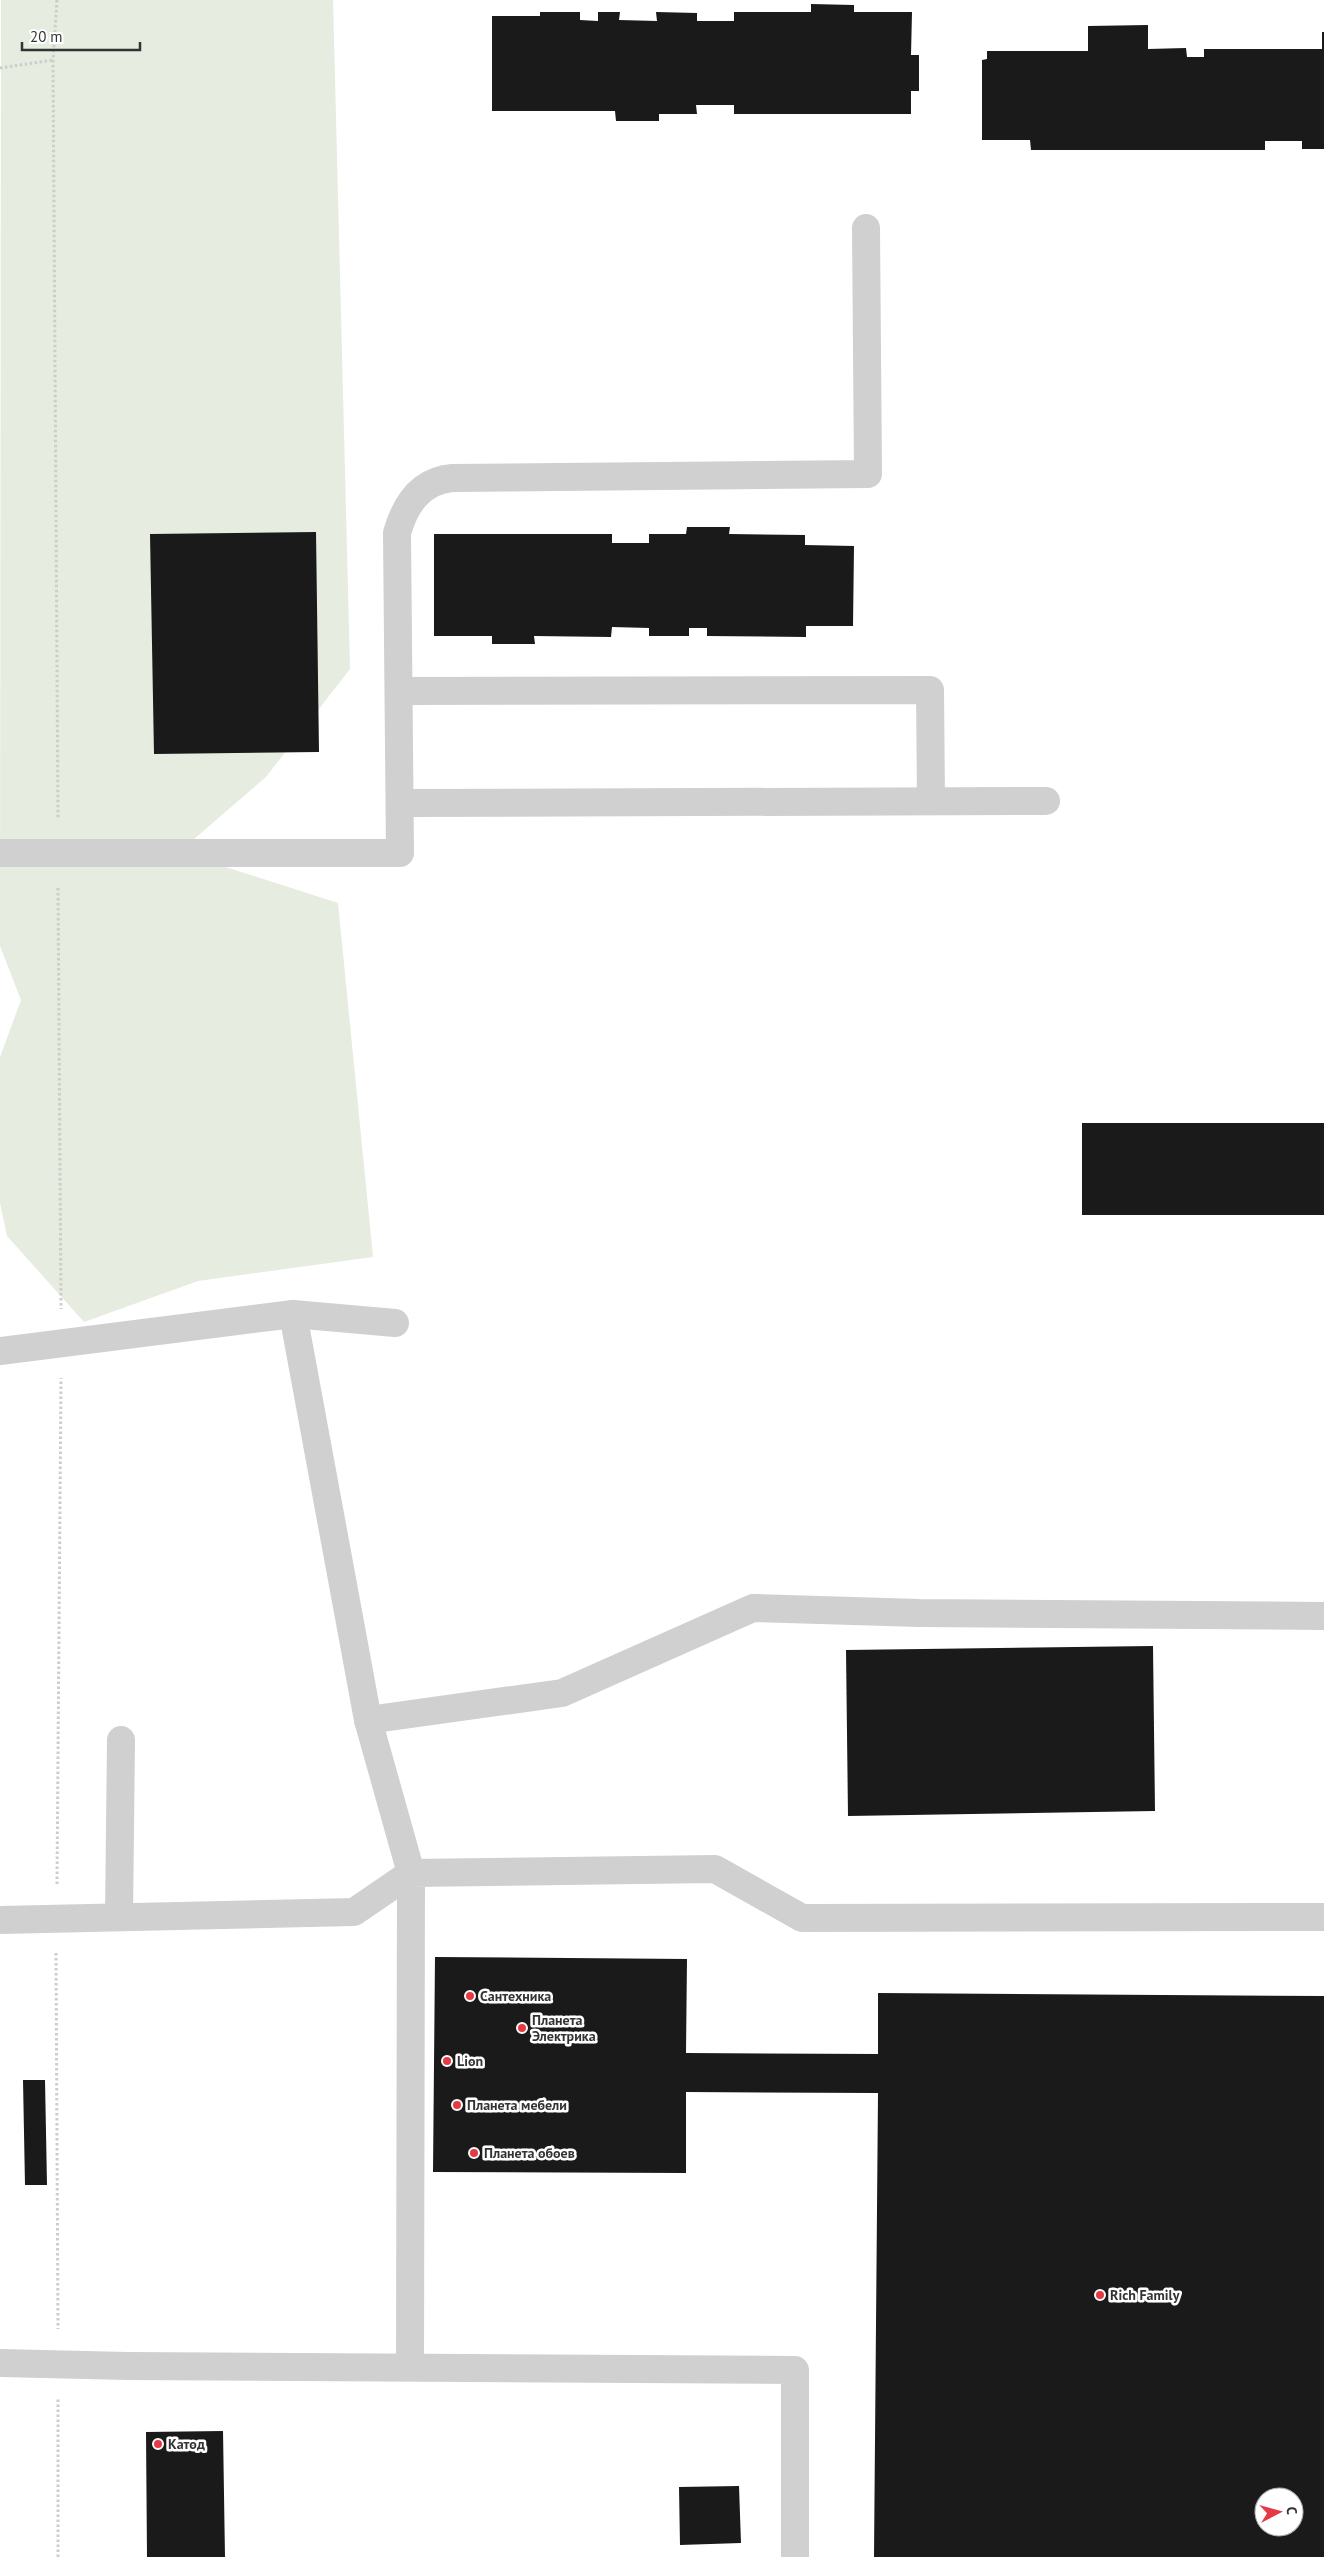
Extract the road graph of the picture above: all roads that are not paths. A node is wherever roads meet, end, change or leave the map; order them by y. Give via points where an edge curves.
1 (866, 228) dead end
2 (399, 691) junction
3 (931, 802) junction
4 (1046, 802) dead end
5 (400, 803) junction
6 (0, 853) edge
7 (293, 1314) junction
8 (395, 1323) dead end
9 (0, 1351) edge
10 (1324, 1616) edge
11 (368, 1720) junction
12 (121, 1740) dead end
13 (411, 1873) junction
14 (119, 1917) junction
15 (1324, 1917) edge
16 (0, 1920) edge
17 (0, 2362) edge
18 (410, 2367) junction
19 (795, 2557) edge

1 - 2 lane via 868,474 442,479 412,498 397,533
2 - 3 lane via 930,690
2 - 5 lane
3 - 4 lane
3 - 5 lane
5 - 6 lane via 400,853
7 - 8 lane
7 - 9 lane
7 - 11 lane
10 - 11 lane via 919,1613 753,1608 562,1693
11 - 13 lane
12 - 14 lane
13 - 14 lane via 354,1912
13 - 15 lane via 715,1869 802,1918
13 - 18 lane
14 - 16 lane
17 - 18 lane
18 - 19 lane via 795,2370

